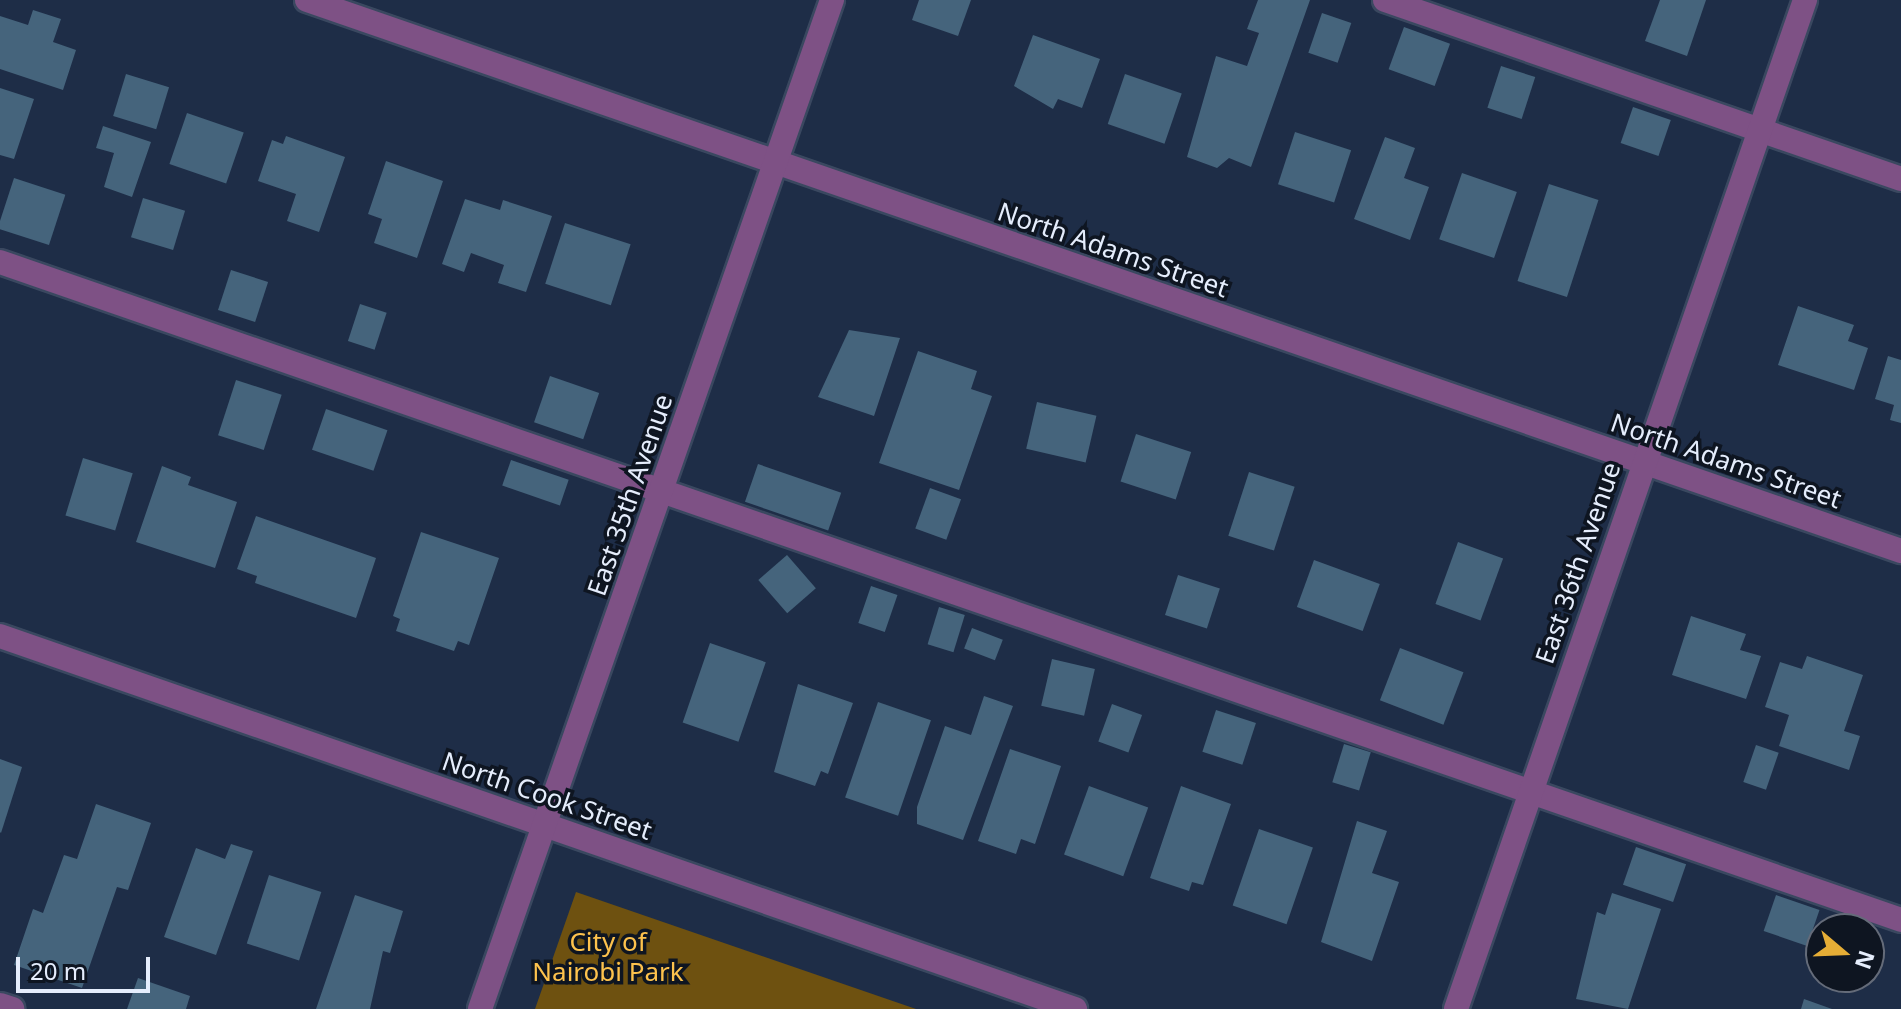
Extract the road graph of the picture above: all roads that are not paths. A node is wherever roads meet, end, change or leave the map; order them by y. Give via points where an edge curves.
1 (307, 0) edge
2 (832, 0) edge
3 (1385, 0) edge
4 (1805, 0) edge
5 (1760, 130) junction
6 (775, 163) junction
7 (1901, 179) edge
8 (0, 262) edge
9 (1642, 462) junction
10 (660, 492) junction
11 (1901, 551) edge
12 (0, 636) edge
13 (1530, 791) junction
14 (544, 825) junction
15 (1901, 920) edge
16 (0, 1005) edge
17 (12, 1009) edge
18 (480, 1009) edge
19 (1075, 1009) edge
20 (1456, 1009) edge

1 - 6 street, North Adams Street
2 - 6 street, East 35th Avenue
3 - 5 street
4 - 5 street, East 36th Avenue
5 - 7 street
5 - 9 street, East 36th Avenue
6 - 9 street, North Adams Street
6 - 10 street, East 35th Avenue
8 - 10 street
9 - 11 street, North Adams Street
9 - 13 street, East 36th Avenue
10 - 13 street
10 - 14 street, East 35th Avenue
12 - 14 street, North Cook Street
13 - 15 street
13 - 20 street, East 36th Avenue
14 - 18 street, East 35th Avenue
14 - 19 street, North Cook Street
16 - 17 street

